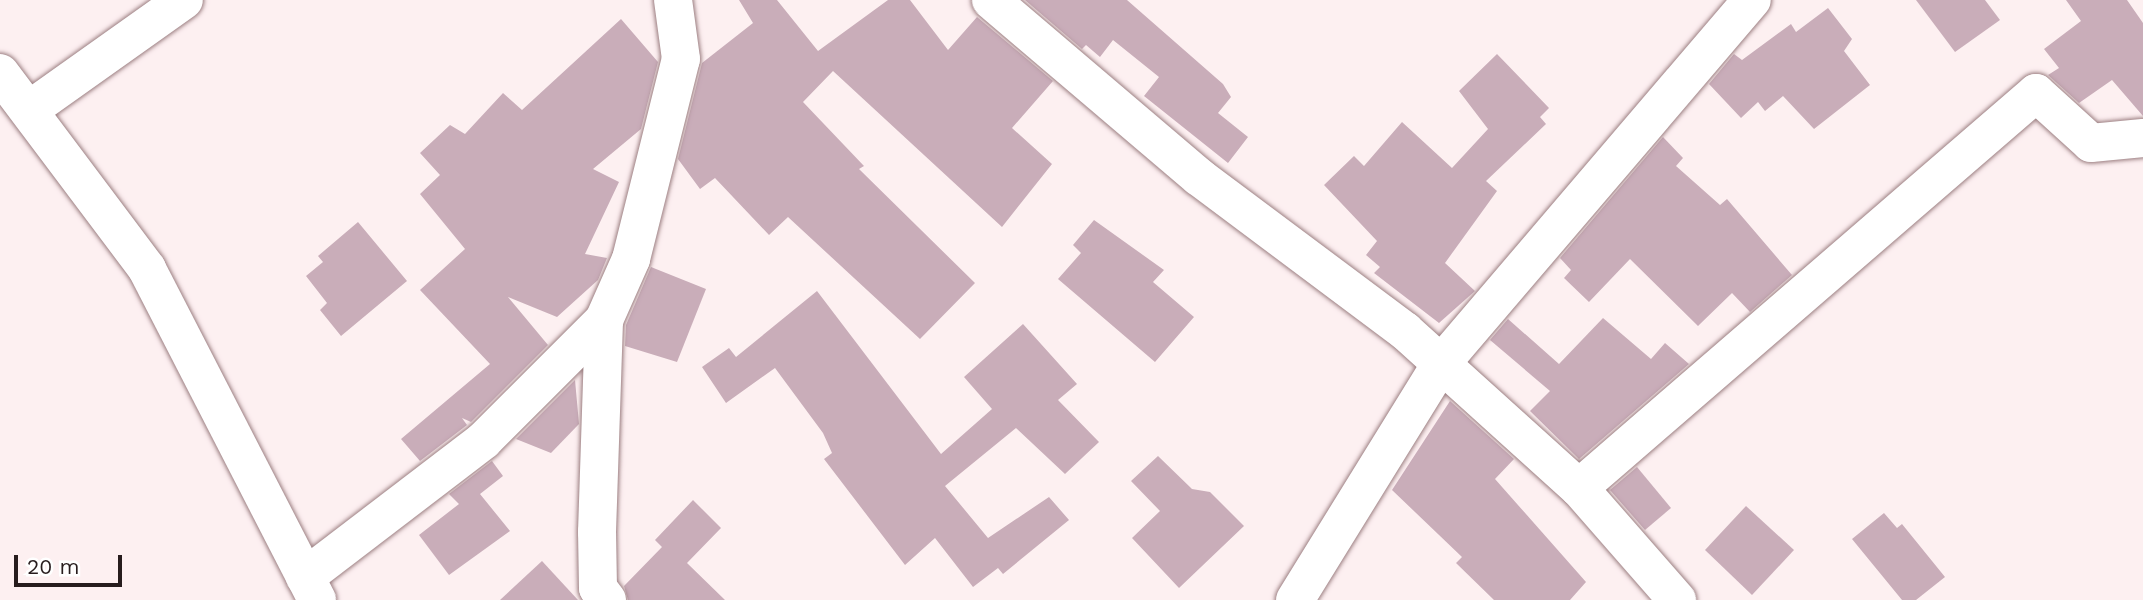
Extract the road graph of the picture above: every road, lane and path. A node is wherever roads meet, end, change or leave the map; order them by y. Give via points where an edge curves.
1 (184, 0) edge
2 (673, 0) edge
3 (991, 0) edge
4 (1752, 0) edge
5 (0, 74) edge
6 (29, 110) junction
7 (2143, 138) edge
8 (604, 320) junction
9 (1440, 365) junction
10 (1579, 488) junction
11 (311, 589) edge
12 (607, 600) edge
13 (1295, 600) edge
14 (1677, 600) edge

1 - 6 street
2 - 8 street via 681,59 631,258
3 - 9 street via 1199,177
4 - 9 street
5 - 6 street
6 - 11 street via 147,269
7 - 10 street via 2091,143 2036,93
8 - 11 street via 484,440
8 - 12 street via 597,532 598,588
9 - 10 street
9 - 13 street
10 - 14 street

